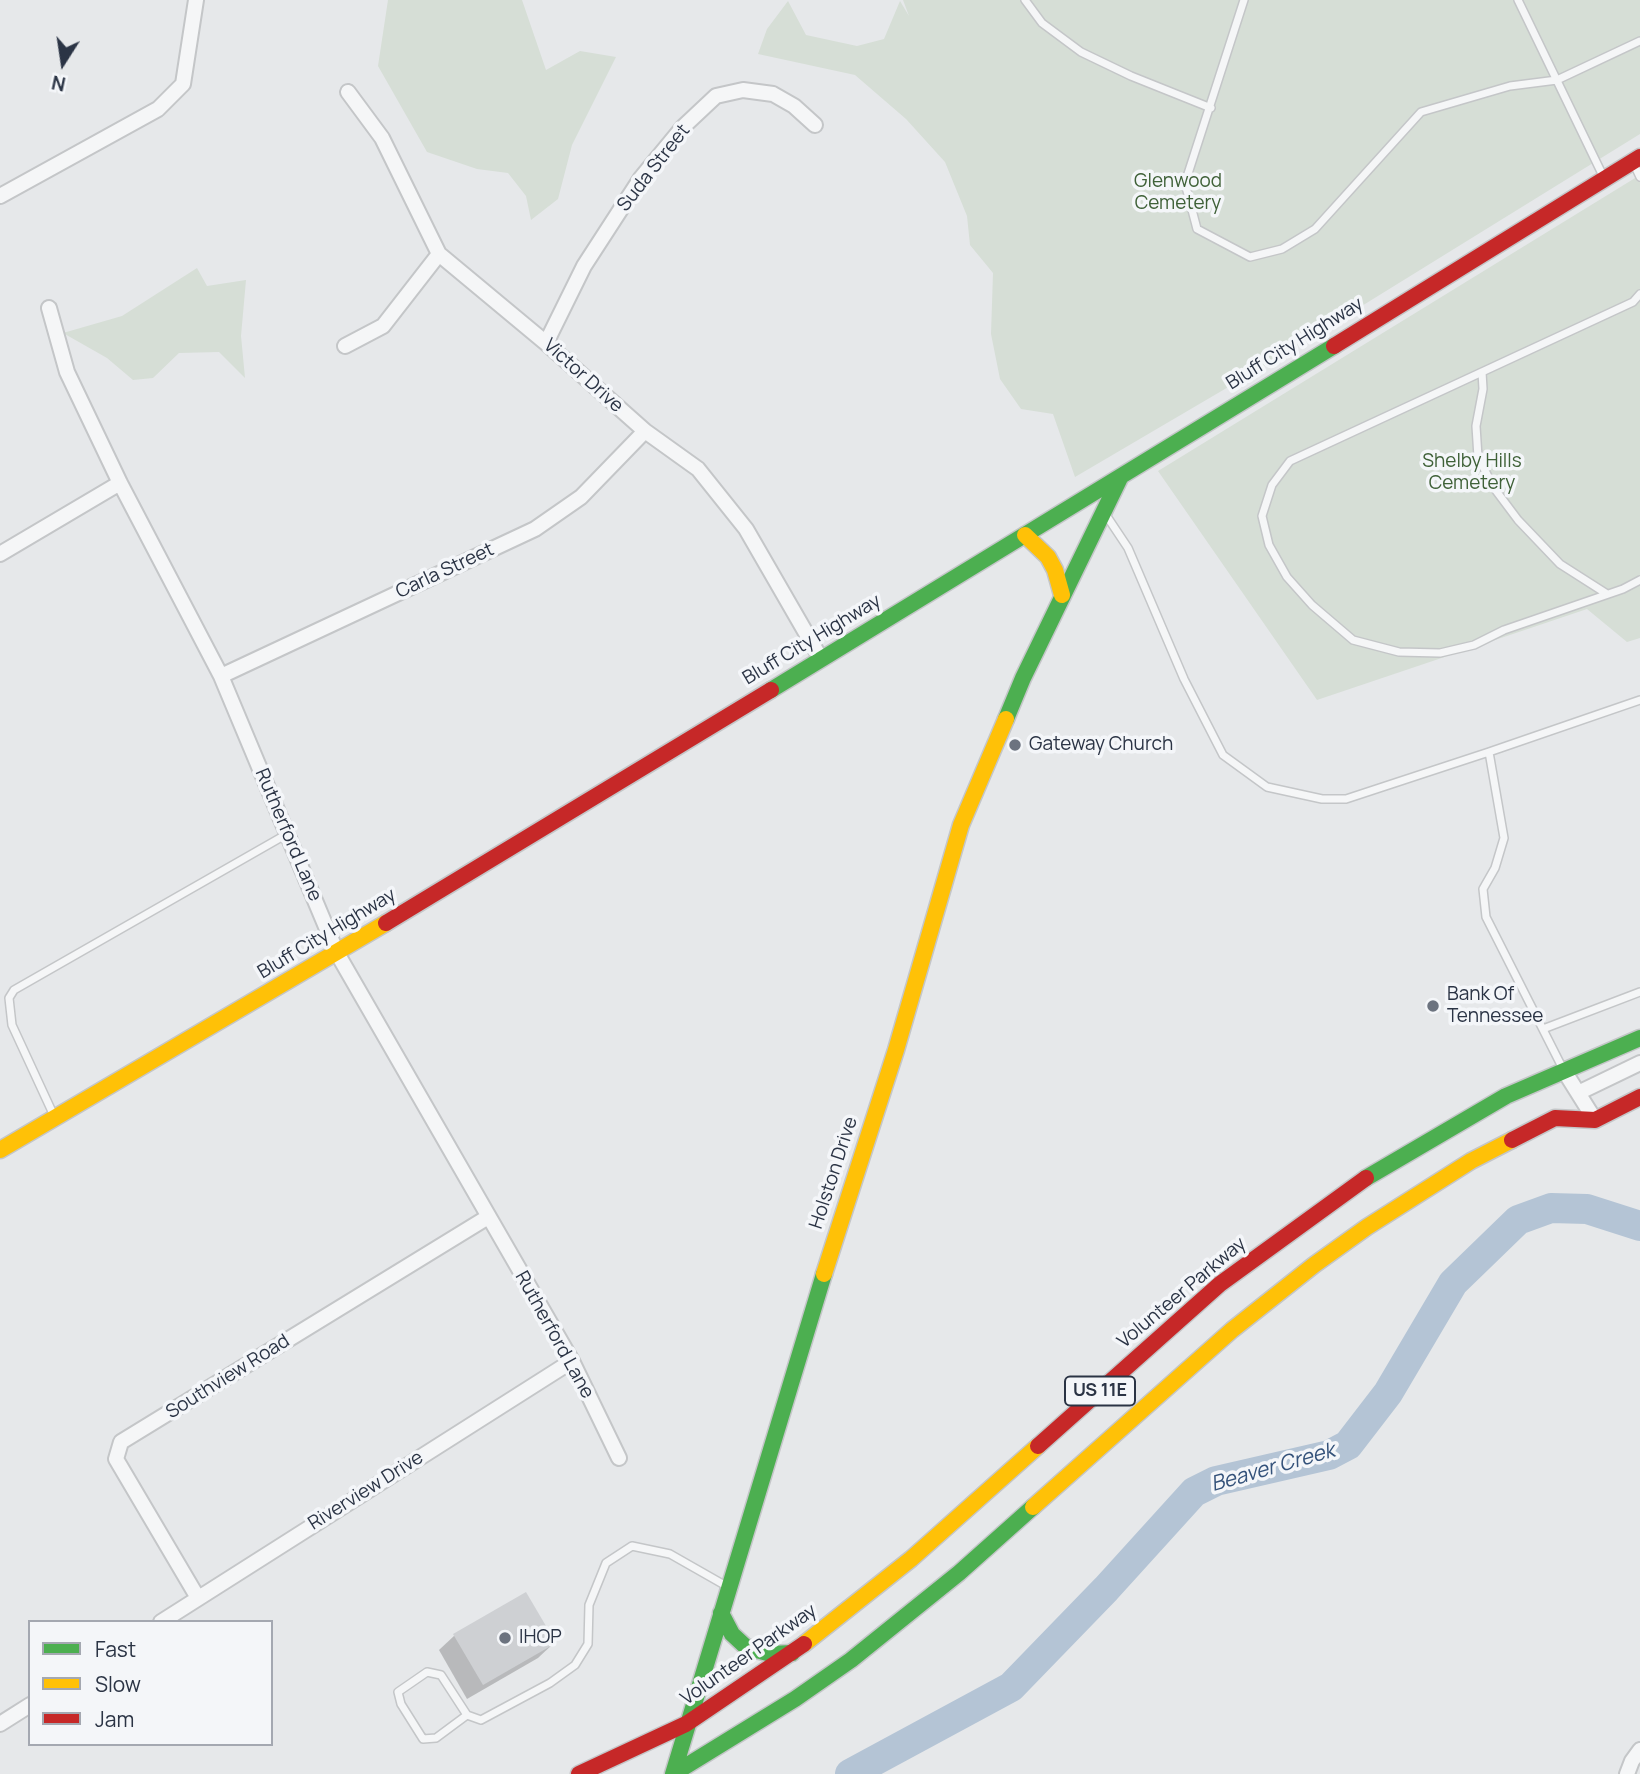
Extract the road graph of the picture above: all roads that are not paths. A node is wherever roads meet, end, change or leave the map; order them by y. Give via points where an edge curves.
1 (197, 0) edge
2 (1025, 0) edge
3 (1244, 0) edge
4 (1518, 0) edge
5 (1640, 41) edge
6 (1557, 80) junction
7 (348, 92) dead end
8 (1210, 108) junction
9 (816, 125) dead end
10 (1636, 159) edge
11 (1640, 177) edge
12 (1605, 178) junction
13 (0, 196) edge
14 (439, 254) junction
15 (1640, 294) edge
16 (1637, 303) edge
17 (50, 308) dead end
18 (546, 342) junction
19 (345, 346) dead end
20 (1482, 372) junction
21 (645, 432) junction
22 (1121, 477) junction
23 (120, 483) junction
24 (1104, 511) junction
25 (1025, 535) junction
26 (0, 554) edge
27 (1640, 580) edge
28 (1607, 594) junction
29 (1062, 595) junction
30 (821, 659) junction
31 (221, 676) junction
32 (1640, 700) edge
33 (1489, 752) junction
34 (287, 834) junction
35 (337, 954) junction
36 (1640, 992) edge
37 (1543, 1029) junction
38 (1640, 1038) edge
39 (1640, 1063) edge
40 (1563, 1069) junction
41 (1578, 1093) junction
42 (1640, 1097) edge
43 (55, 1119) junction
44 (1595, 1120) junction
45 (0, 1150) edge
46 (488, 1217) junction
47 (572, 1361) junction
48 (619, 1458) dead end
49 (729, 1587) junction
50 (198, 1598) junction
51 (721, 1613) junction
52 (164, 1620) edge
53 (792, 1653) junction
54 (28, 1706) edge
55 (467, 1715) junction
56 (0, 1724) edge
57 (686, 1724) junction
58 (1640, 1750) edge
59 (579, 1774) edge
60 (673, 1774) edge
61 (1627, 1774) edge

1 - 13 street via 183,84 158,109
2 - 8 lane via 1042,23 1081,52
3 - 8 lane
4 - 6 lane
5 - 6 lane
6 - 8 lane via 1510,86 1421,112 1315,229 1282,249 1250,257 1198,229 1185,183
6 - 12 lane
7 - 14 street, Victor Drive via 382,138
9 - 18 street, Suda Street via 772,94 743,90 716,96 682,127 641,178 584,266
10 - 11 lane
10 - 12 main road, Bluff City Highway
12 - 22 main road, Bluff City Highway
14 - 18 street, Victor Drive
14 - 19 street via 383,326
15 - 16 lane
16 - 20 lane
17 - 23 street, Rutherford Lane via 66,372
18 - 21 street, Victor Drive
20 - 28 lane via 1478,457 1494,488 1559,564
20 - 28 lane via 1290,461 1272,485 1262,516 1269,545 1287,577 1353,640 1399,652 1440,653 1474,645
21 - 30 street, Victor Drive via 698,469 746,529
21 - 31 street, Carla Street via 581,497 535,529
22 - 24 main road, Holston Drive
22 - 25 main road, Bluff City Highway
23 - 26 street
23 - 31 street, Rutherford Lane
24 - 29 main road, Holston Drive
24 - 33 lane via 1128,548 1184,679 1223,755 1267,787 1309,797 1346,799
25 - 29 main road via 1048,557
25 - 30 main road, Bluff City Highway
27 - 28 lane
29 - 49 main road, Holston Drive via 961,825
30 - 35 main road, Bluff City Highway
31 - 34 street, Rutherford Lane
32 - 33 lane
33 - 37 lane via 1504,838 1483,889 1486,917
34 - 35 street, Rutherford Lane
34 - 43 lane via 14,990 9,998 12,1025
35 - 43 main road, Bluff City Highway
35 - 46 street, Rutherford Lane
36 - 37 lane
37 - 40 lane
38 - 40 main road, Volunteer Parkway / US 11E
39 - 41 street
40 - 41 street
40 - 53 main road, Volunteer Parkway / US 11E via 1386,1165 1220,1284 911,1559
41 - 44 street
42 - 44 main road, US 11E
43 - 45 main road, Bluff City Highway
44 - 60 main road, US 11E via 1555,1118 1514,1137 1425,1189 1335,1250 1178,1375 889,1631 795,1699
46 - 47 street, Rutherford Lane
46 - 50 street, Southview Road via 121,1443 116,1459
47 - 48 street, Rutherford Lane
47 - 50 street, Riverview Drive
49 - 51 main road, Holston Drive
49 - 55 lane via 670,1554 632,1546 606,1563 589,1605 588,1644 575,1665 481,1720
50 - 52 street, Riverview Drive
51 - 53 main road via 732,1634 746,1647 771,1654
51 - 57 main road, Holston Drive
53 - 57 main road, Volunteer Parkway / US 11E
54 - 56 street
55 - 55 lane via 441,1675 427,1672 398,1692 423,1739 436,1738
57 - 59 main road, Volunteer Parkway / US 11E
57 - 60 main road, Holston Drive
58 - 61 street

